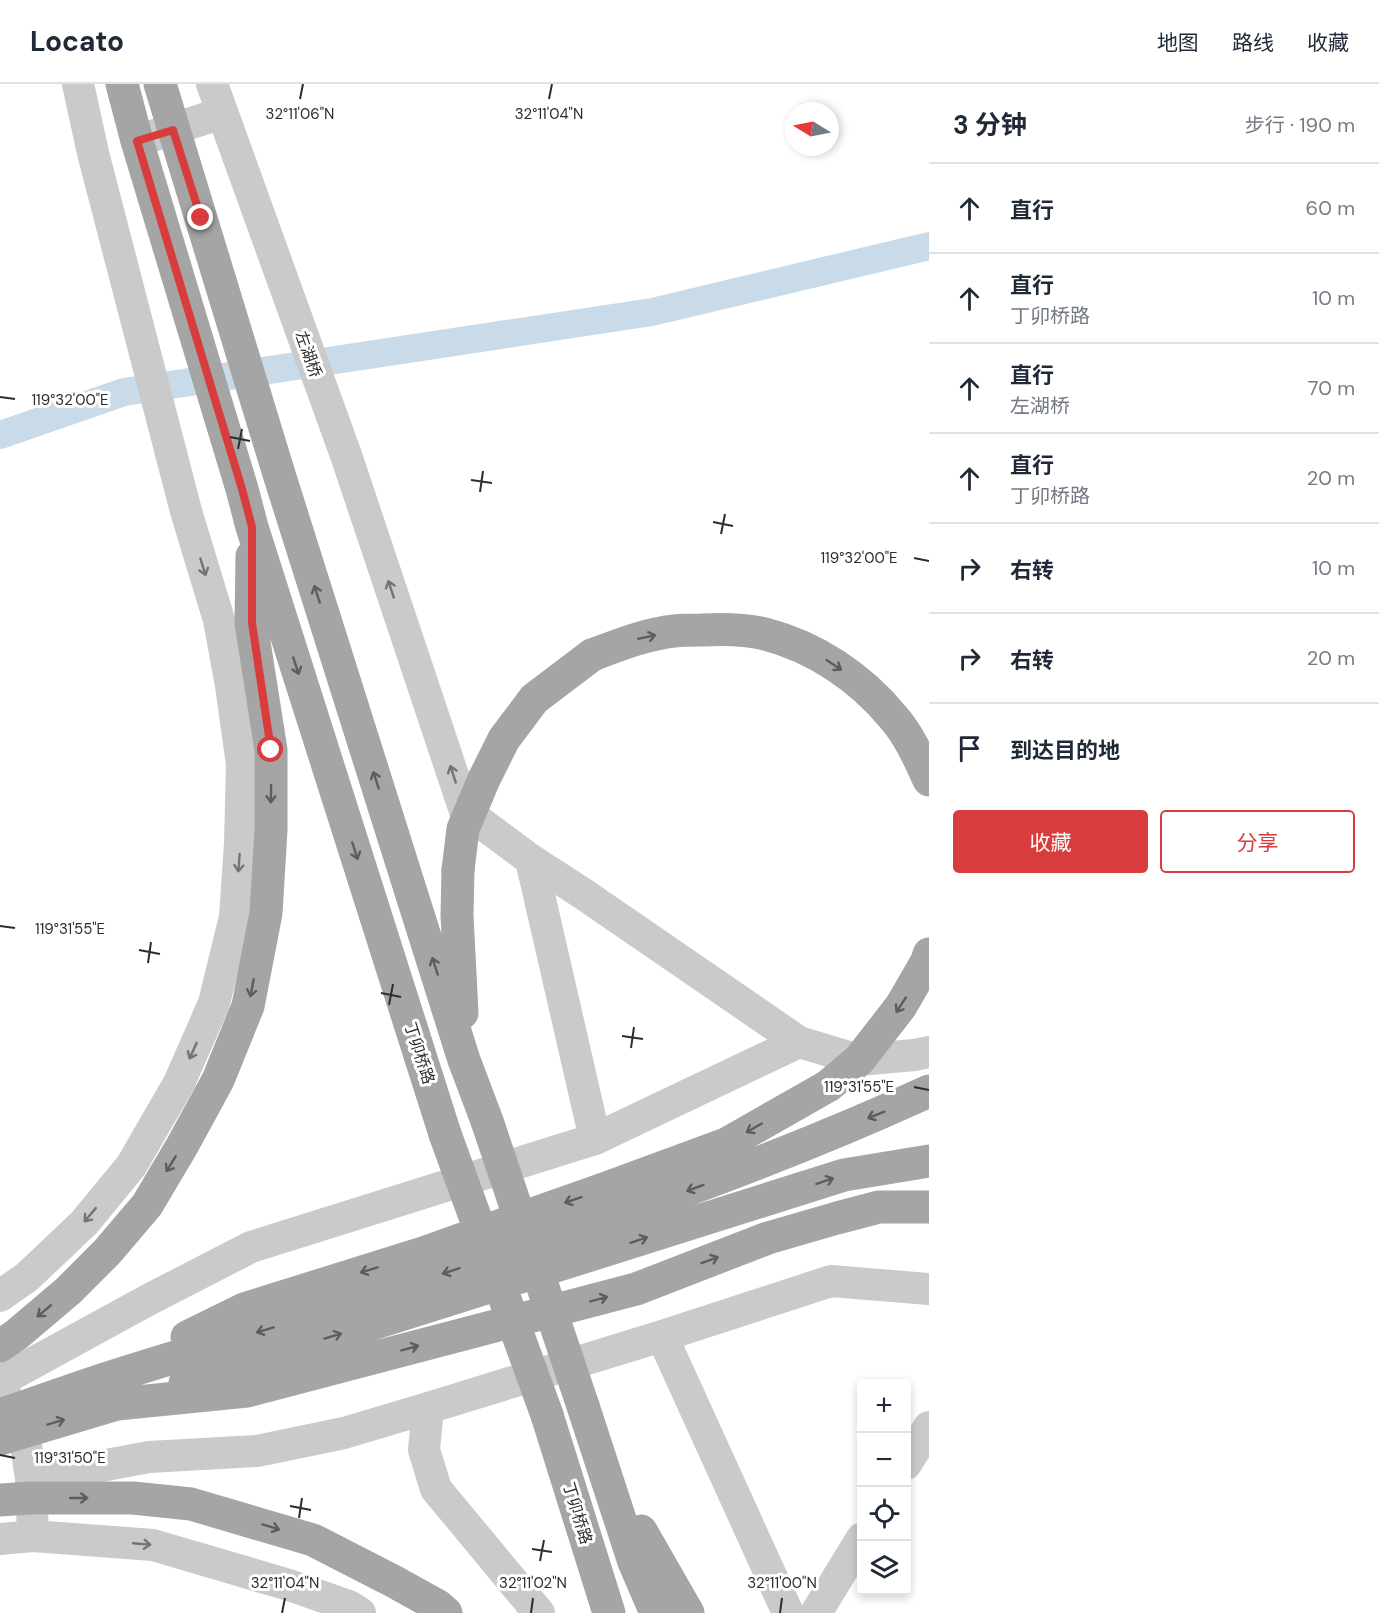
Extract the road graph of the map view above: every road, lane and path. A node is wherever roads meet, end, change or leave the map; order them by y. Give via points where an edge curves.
1 (78, 84) edge
2 (122, 84) edge
3 (160, 84) edge
4 (212, 84) edge
5 (222, 113) junction
6 (173, 130) junction
7 (137, 141) junction
8 (252, 527) junction
9 (929, 780) edge
10 (531, 860) junction
11 (929, 954) edge
12 (799, 1042) junction
13 (929, 1052) edge
14 (464, 1060) junction
15 (859, 1060) junction
16 (929, 1091) edge
17 (595, 1139) junction
18 (929, 1161) edge
19 (929, 1207) edge
20 (929, 1289) edge
21 (0, 1296) edge
22 (662, 1336) junction
23 (0, 1346) edge
24 (0, 1381) edge
25 (112, 1391) junction
26 (428, 1408) junction
27 (9, 1424) edge
28 (929, 1427) edge
29 (598, 1453) junction
30 (911, 1456) edge
31 (21, 1492) edge
32 (33, 1536) junction
33 (0, 1539) edge
34 (859, 1541) edge
35 (360, 1613) edge
36 (446, 1613) edge
37 (539, 1613) edge
38 (609, 1613) edge
39 (656, 1613) edge
40 (688, 1613) edge
41 (788, 1613) edge
42 (816, 1613) edge

1 -> 21 street via 186,511 219,620 242,764 240,843 235,917 214,1003 179,1083 131,1166 84,1223 27,1277
2 - 7 main road
3 - 6 main road
4 - 5 street, 左湖桥
5 - 6 street
10 -> 5 street, 左湖桥 via 465,811 357,488
6 - 7 street
14 -> 6 main road
7 - 8 main road, 丁卯桥路
8 -> 23 main road via 252,623 271,750 266,914 248,1006 218,1080 147,1204 107,1252 68,1290
8 -> 38 main road, 丁卯桥路, bridge via 446,1134 547,1415
14 -> 9 main road, bridge via 457,915 463,829 504,739 534,699 592,656 635,639 674,631 723,629 764,634 798,646 833,663 894,717
10 - 12 street, 左湖桥
10 - 17 street
11 -> 15 main road via 901,1006
12 - 15 street, 左湖桥
12 - 17 street
13 - 15 street
14 - 29 main road, bridge
15 -> 25 main road via 828,1086 726,1144 423,1253 244,1309
16 -> 25 main road via 719,1179 362,1300
17 - 24 street via 251,1247
25 -> 18 main road via 844,1175
25 -> 19 main road via 246,1391 636,1289 768,1238 837,1218 879,1207
20 - 22 street via 831,1281
22 - 26 street
22 - 41 street
24 - 27 street
25 - 27 main road
26 - 31 street via 257,1451 149,1457
26 - 37 street via 424,1450 436,1489
27 - 31 street
28 - 30 street
29 - 39 main road via 634,1562
29 - 40 main road
31 - 32 street
31 -> 36 main road via 191,1504 259,1523 313,1540
32 - 33 street
32 -> 35 street via 153,1545 289,1585
34 - 42 street

